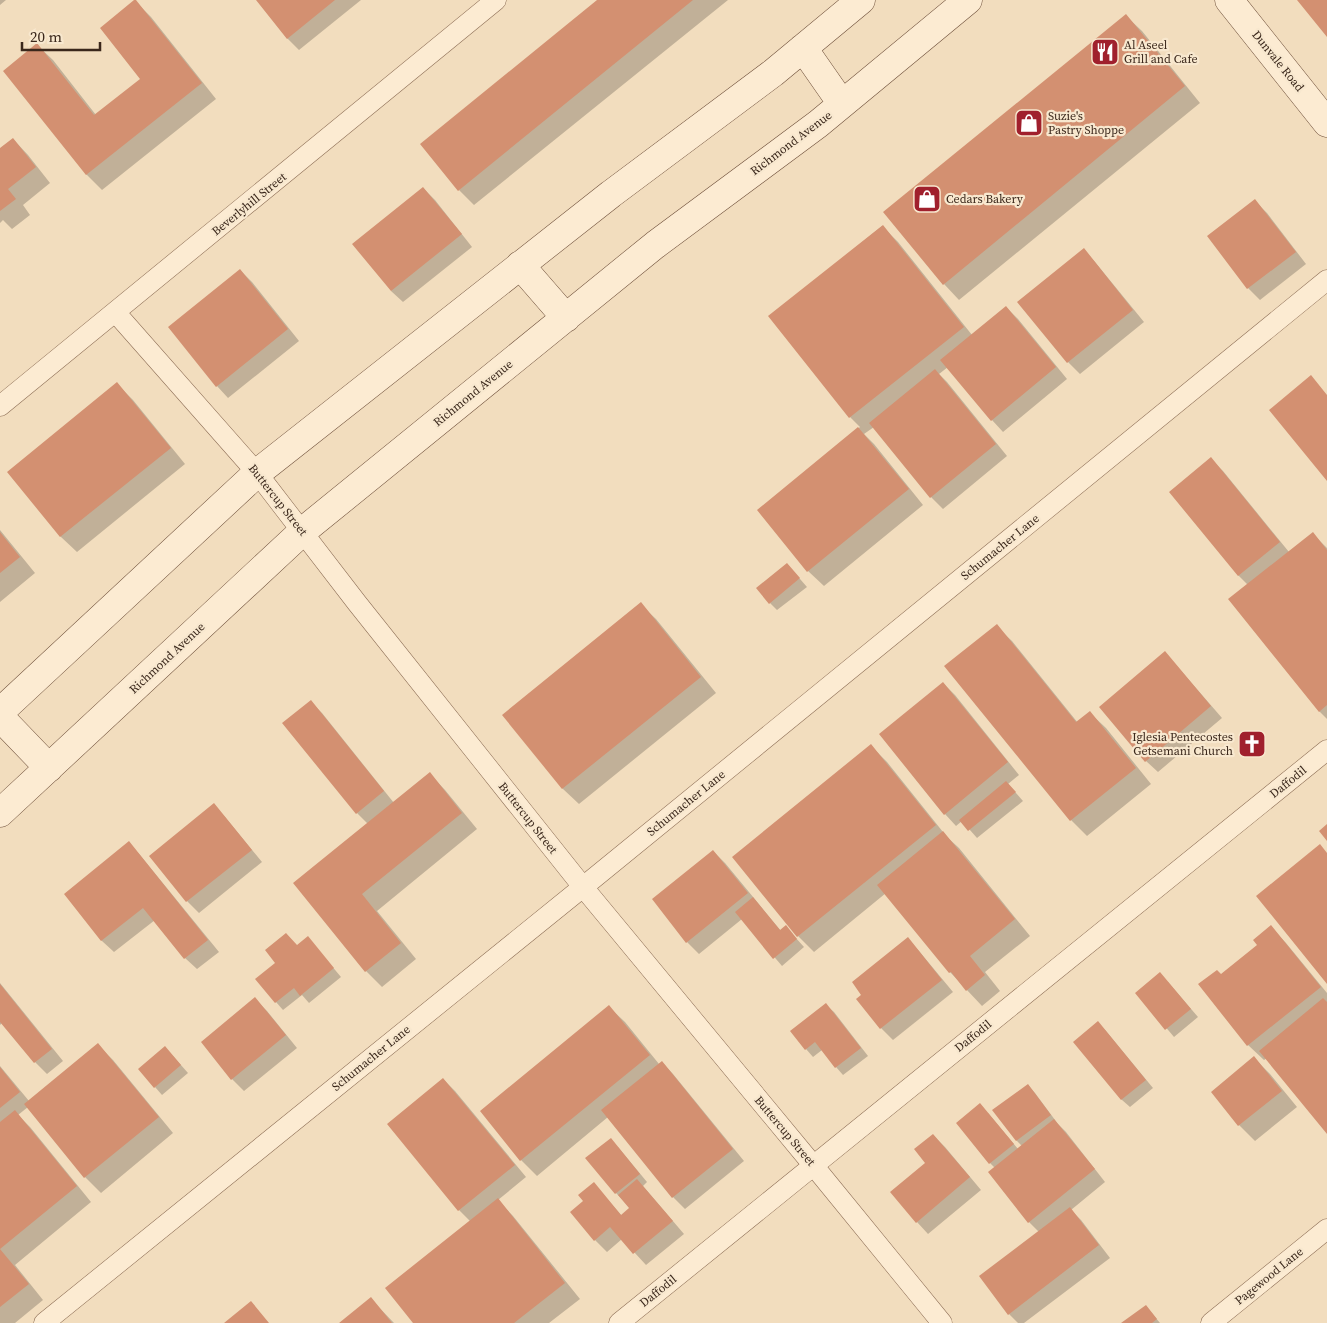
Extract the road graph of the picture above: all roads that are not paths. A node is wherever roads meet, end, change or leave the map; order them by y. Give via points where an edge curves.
1 (496, 0) edge
2 (861, 0) edge
3 (968, 0) edge
4 (1228, 0) edge
5 (803, 48) junction
6 (842, 104) junction
7 (1327, 123) edge
8 (520, 265) junction
9 (1327, 280) edge
10 (116, 313) junction
11 (566, 318) junction
12 (0, 406) edge
13 (258, 473) junction
14 (302, 531) junction
15 (0, 712) edge
16 (0, 716) edge
17 (1327, 750) edge
18 (49, 768) junction
19 (0, 813) edge
20 (582, 887) junction
21 (814, 1165) junction
22 (1327, 1229) edge
23 (44, 1323) edge
24 (619, 1323) edge
25 (942, 1323) edge
26 (1212, 1323) edge

1 - 10 street, Beverlyhill Street
2 - 5 main road
3 - 6 main road, Richmond Avenue
4 - 7 main road, Dunvale Road
5 - 6 main road
5 - 8 main road
6 - 11 main road, Richmond Avenue
8 - 11 main road
8 - 13 main road
9 - 20 street, Schumacher Lane
10 - 12 street, Beverlyhill Street
10 - 13 street, Buttercup Street
11 - 14 main road, Richmond Avenue
13 - 14 street, Buttercup Street
13 - 15 main road
14 - 18 main road, Richmond Avenue
14 - 20 street, Buttercup Street
16 - 18 main road
17 - 21 street, Daffodil
18 - 19 main road, Richmond Avenue
20 - 21 street, Buttercup Street
20 - 23 street, Schumacher Lane
21 - 24 street, Daffodil
21 - 25 street, Buttercup Street
22 - 26 street, Pagewood Lane

